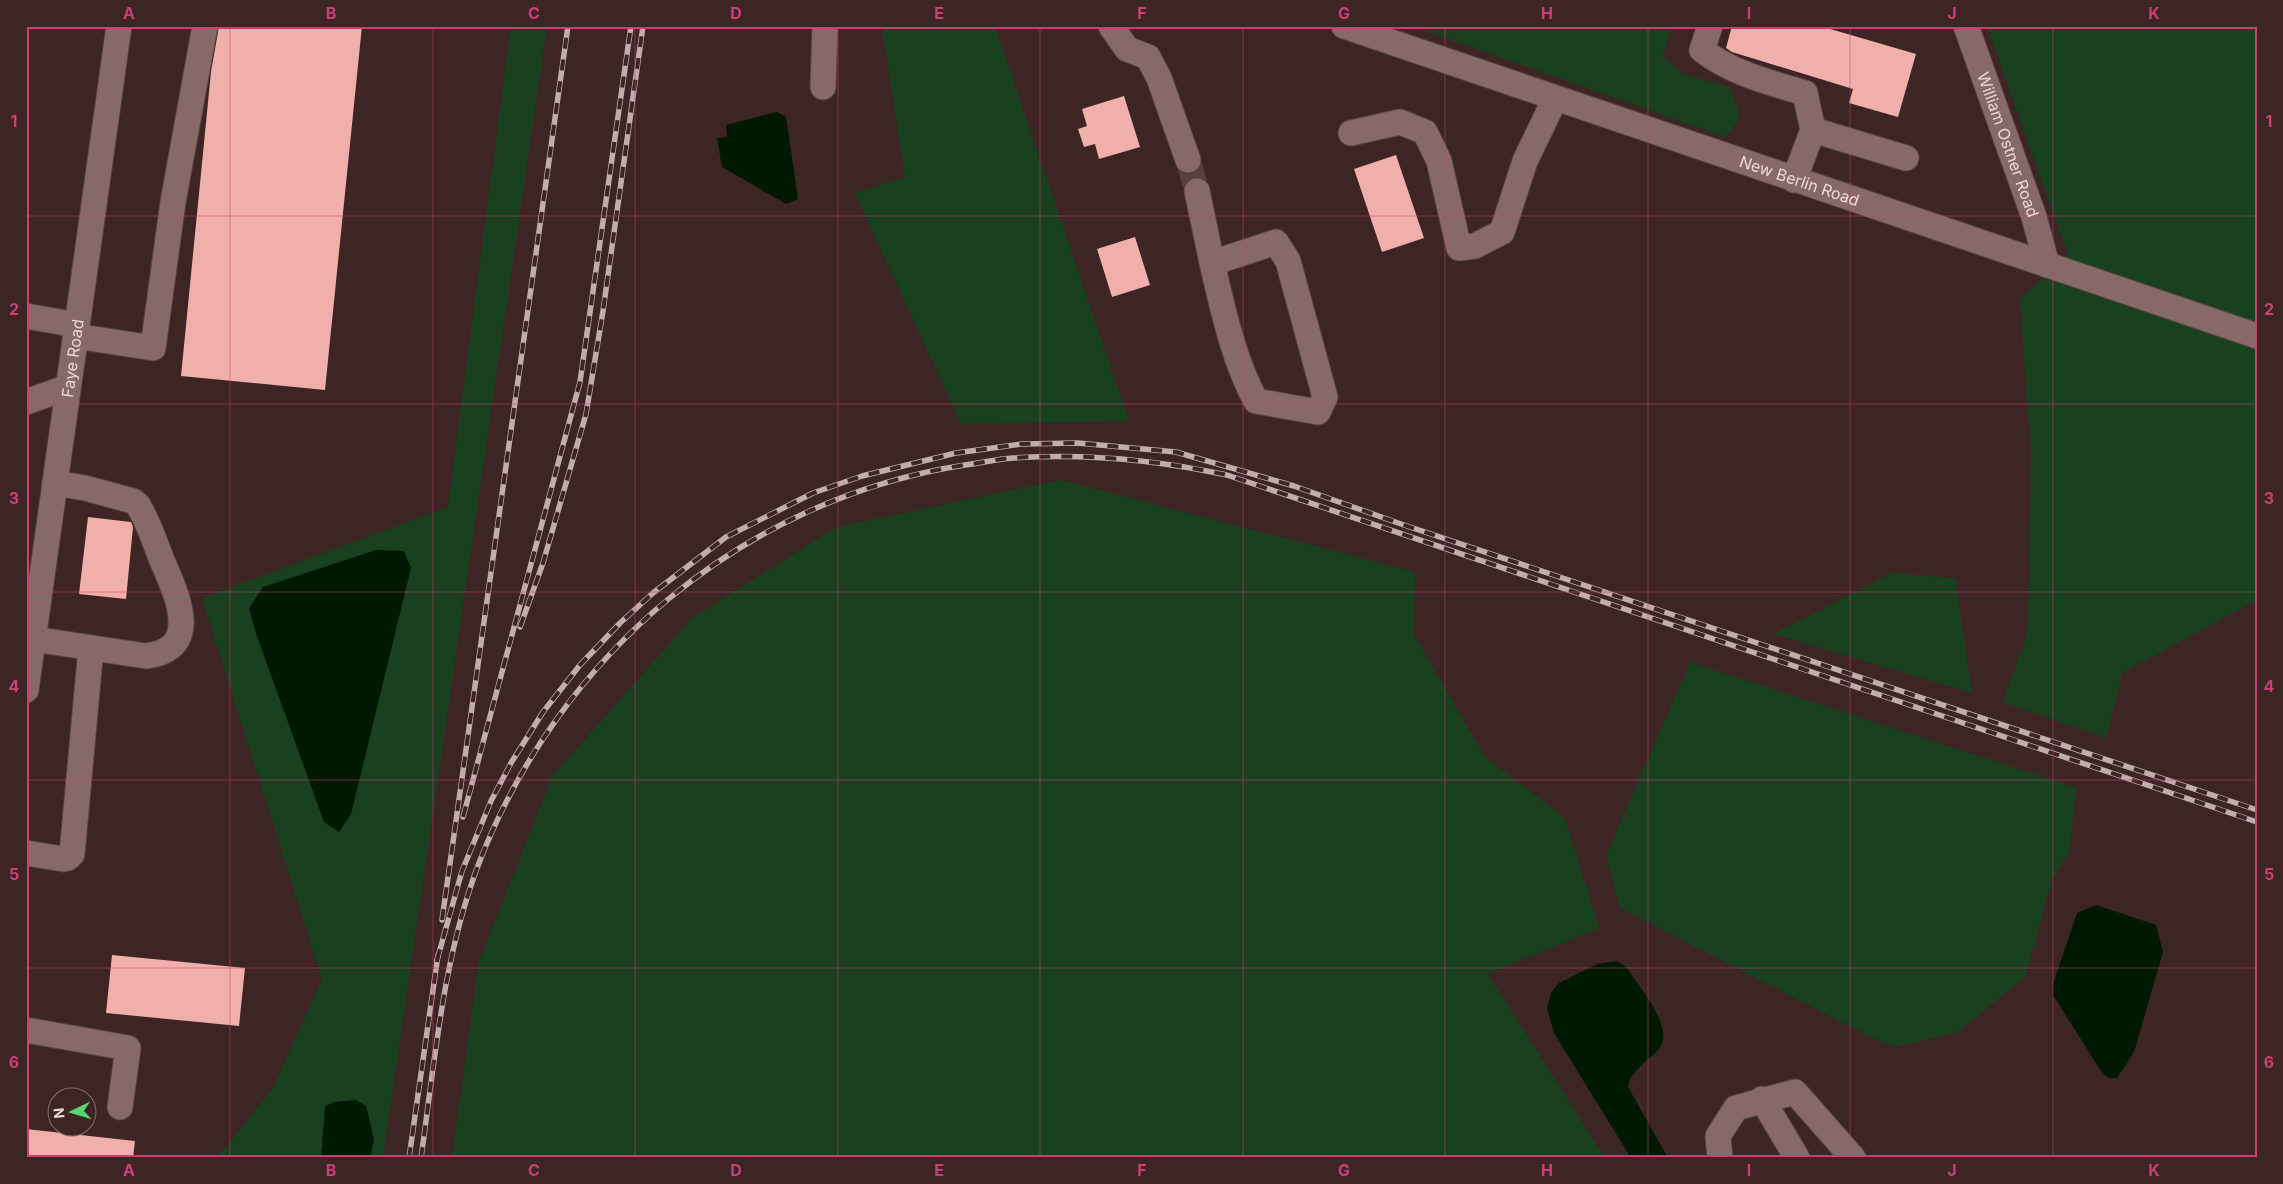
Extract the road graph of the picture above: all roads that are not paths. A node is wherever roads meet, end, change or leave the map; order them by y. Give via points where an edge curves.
1 (119, 26) edge
2 (205, 26) edge
3 (825, 26) edge
4 (1111, 26) edge
5 (1344, 26) edge
6 (1710, 26) edge
7 (1966, 26) edge
8 (822, 87) dead end
9 (1555, 99) junction
10 (1812, 130) junction
11 (1350, 133) dead end
12 (1906, 158) dead end
13 (1188, 160) tunnel mouth
14 (1794, 180) junction
15 (1197, 191) tunnel mouth
16 (1212, 263) junction
17 (2047, 264) junction
18 (26, 316) edge
19 (76, 330) junction
20 (2257, 336) edge
21 (68, 387) junction
22 (26, 402) edge
23 (55, 483) junction
24 (33, 639) junction
25 (92, 648) junction
26 (26, 690) edge
27 (26, 853) edge
28 (26, 1030) edge
29 (1762, 1100) junction
30 (120, 1106) dead end
31 (1720, 1158) edge
32 (1797, 1158) edge
33 (1853, 1158) edge

1 - 19 street, Faye Road
2 - 19 street via 173,202 153,348
3 - 8 street
4 - 13 street via 1127,49 1148,57 1159,78
5 - 9 street, New Berlin Road
6 - 10 street via 1702,50 1716,61 1805,93
7 - 17 street, William Ostner Road via 2034,217
9 - 11 street via 1525,161 1502,232 1475,246 1459,248 1439,161 1425,132 1400,122
9 - 14 street, New Berlin Road
10 - 12 street
10 - 14 street
14 - 17 street, New Berlin Road
15 - 16 street
16 - 16 street via 1225,316 1247,384 1256,401 1318,412 1325,397 1288,261 1276,242
17 - 20 street, New Berlin Road
18 - 19 street
19 - 21 street, Faye Road
21 - 22 street
21 - 23 street, Faye Road
23 - 24 street, Faye Road
23 - 25 street via 85,488 138,505 178,599 181,630 173,646 162,653 146,656
24 - 25 street
24 - 26 street, Faye Road
25 - 27 street via 72,854 63,859
28 - 30 street via 128,1048
29 - 31 street via 1736,1108 1718,1136
29 - 32 street
29 - 33 street via 1795,1092

